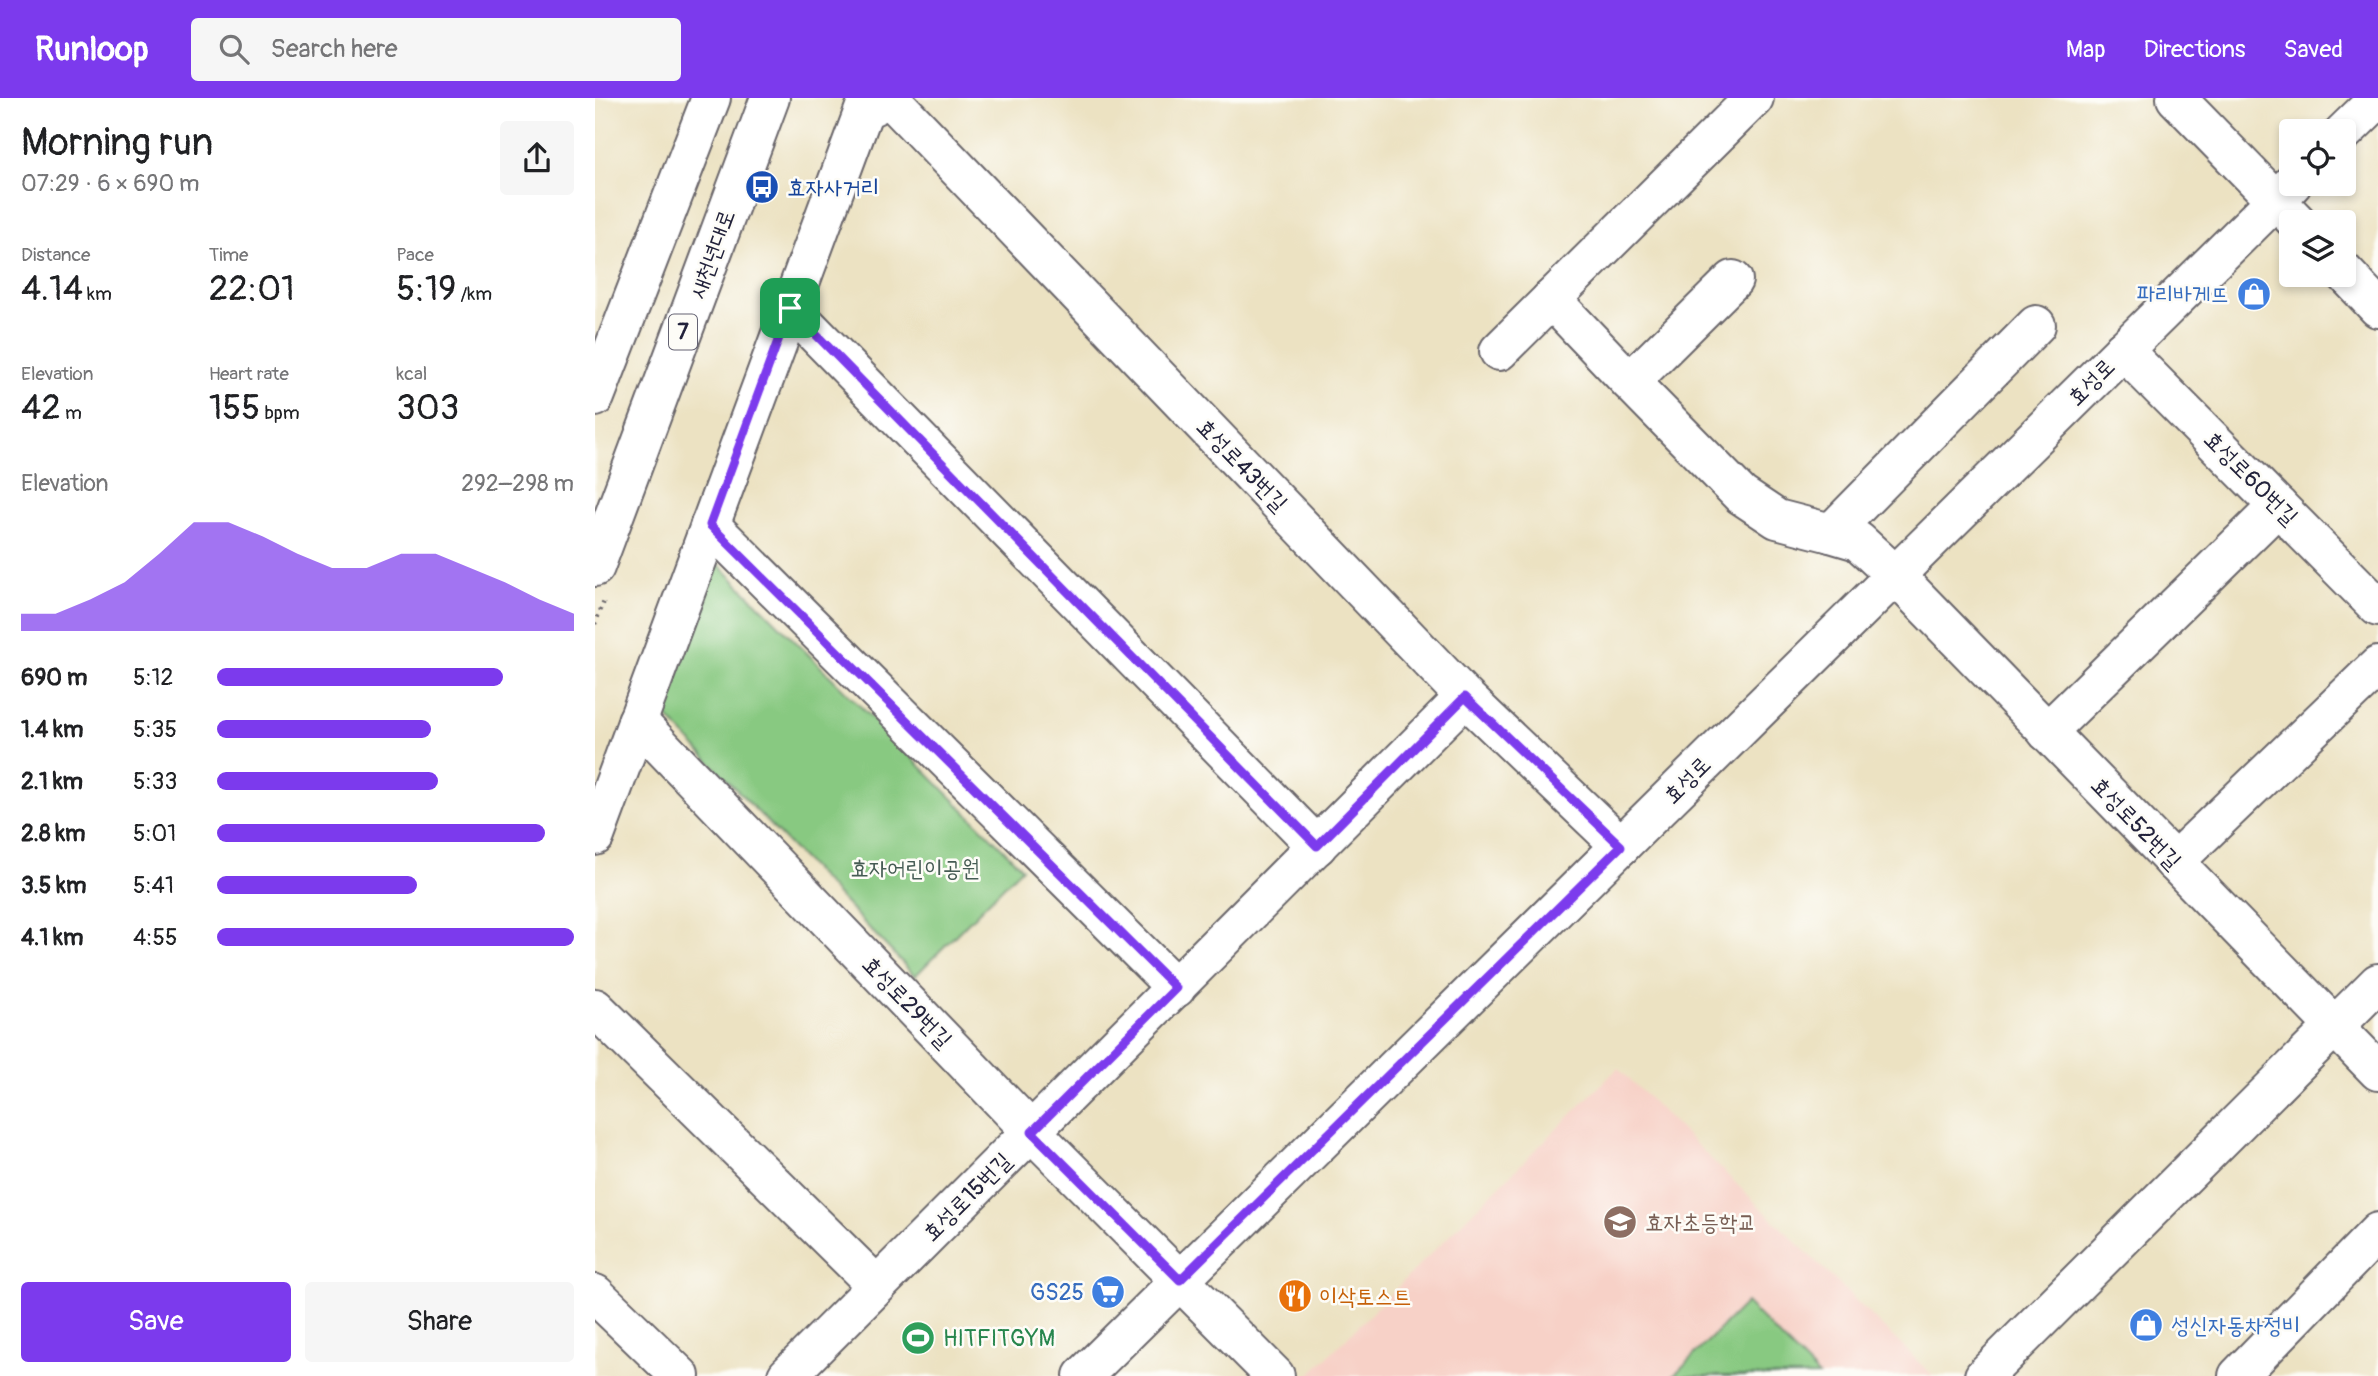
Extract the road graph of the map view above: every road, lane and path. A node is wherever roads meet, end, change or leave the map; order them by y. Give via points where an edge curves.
1 (711, 98) edge
2 (770, 98) edge
3 (1754, 98) edge
4 (2176, 98) edge
5 (2378, 99) edge
6 (2356, 120) edge
7 (2288, 202) edge
8 (1733, 280) dead end
9 (2356, 285) edge
10 (1551, 299) junction
11 (790, 308) junction
12 (2378, 308) edge
13 (2036, 326) dead end
14 (2123, 350) junction
15 (1499, 351) dead end
16 (1630, 382) junction
17 (595, 397) edge
18 (2278, 506) junction
19 (710, 525) junction
20 (1831, 533) junction
21 (595, 567) edge
22 (1895, 575) junction
23 (2378, 607) edge
24 (2378, 666) edge
25 (1465, 697) junction
26 (637, 721) junction
27 (2047, 732) junction
28 (595, 835) edge
29 (1317, 846) junction
30 (1621, 846) junction
31 (2174, 862) junction
32 (2378, 983) edge
33 (1176, 988) junction
34 (595, 1008) edge
35 (2335, 1026) junction
36 (2378, 1071) edge
37 (1032, 1132) junction
38 (2378, 1232) edge
39 (1180, 1280) junction
40 (877, 1286) junction
41 (595, 1294) edge
42 (680, 1376) edge
43 (787, 1376) edge
44 (1083, 1376) edge
45 (1275, 1376) edge
46 (1985, 1376) edge
47 (2238, 1376) edge

1 - 17 street
2 - 21 street, 새천년대로 / 7
3 - 10 street
4 - 7 street
5 - 6 street
7 - 14 street, 효성로
8 - 16 street
9 - 12 street
10 - 15 street
10 - 16 street, 효성로52번길
11 - 19 street
11 - 25 street, 효성로43번길 via 864,110 890,98
11 - 29 street
13 - 20 street
14 - 18 street, 효성로60번길
14 - 22 street, 효성로
16 - 20 street, 효성로52번길 via 1741,495 1777,519
18 - 23 street, 효성로60번길
18 - 27 street
19 - 26 street
19 - 33 street
20 - 22 street, 효성로52번길 via 1857,541
22 - 27 street, 효성로52번길
22 - 30 street, 효성로
24 - 31 street
25 - 29 street, 효성로15번길
25 - 30 street, 효성로43번길
26 - 28 street
26 - 37 street, 효성로29번길
27 - 31 street, 효성로52번길
29 - 33 street, 효성로15번길
30 - 39 street, 효성로
31 - 35 street, 효성로52번길
32 - 35 street
33 - 37 street, 효성로15번길
34 - 40 street
35 - 36 street, 효성로52번길
35 - 46 street
37 - 39 street, 효성로29번길
37 - 40 street, 효성로15번길
38 - 47 street
39 - 44 street, 효성로
39 - 45 street, 효성로29번길
40 - 43 street, 효성로15번길
41 - 42 street

